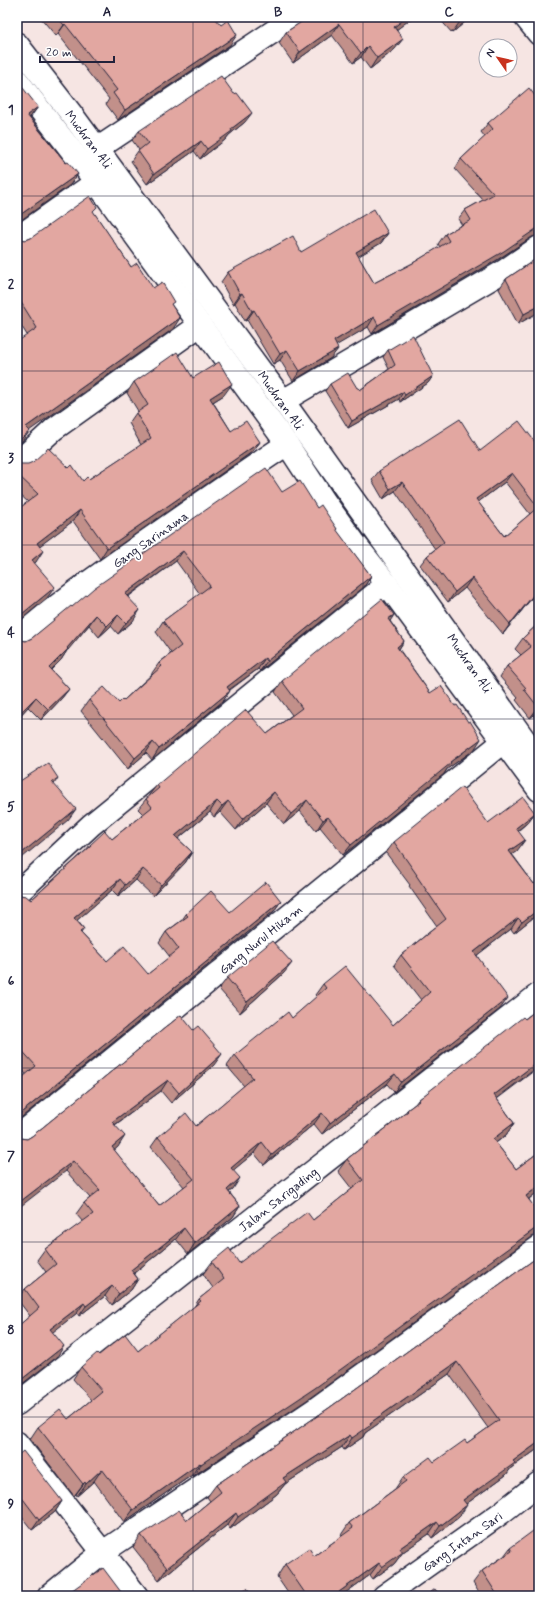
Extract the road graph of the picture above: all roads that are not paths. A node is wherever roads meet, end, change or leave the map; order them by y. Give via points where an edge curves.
1 (295, 17) edge
2 (524, 17) edge
3 (539, 34) edge
4 (17, 44) edge
5 (17, 80) edge
6 (64, 122) junction
7 (97, 149) junction
8 (96, 182) junction
9 (17, 238) edge
10 (539, 247) edge
11 (200, 325) junction
12 (257, 367) junction
13 (239, 378) junction
14 (283, 401) junction
15 (287, 444) junction
16 (17, 463) edge
17 (387, 584) junction
18 (17, 639) edge
19 (504, 741) junction
20 (539, 760) edge
21 (539, 790) edge
22 (17, 894) edge
23 (539, 994) edge
24 (17, 1137) edge
25 (539, 1247) edge
26 (17, 1404) edge
27 (17, 1443) edge
28 (539, 1483) edge
29 (103, 1552) junction
30 (48, 1596) edge
31 (137, 1596) edge
32 (384, 1596) edge

1 - 7 street
2 - 3 street
4 - 6 street, Muchran Ali
5 - 6 street, Muchran Ali
6 - 7 street, Muchran Ali
6 - 8 street, Muchran Ali
7 - 12 street, Muchran Ali
8 - 9 street
8 - 11 street, Muchran Ali
10 - 14 street
11 - 13 street, Muchran Ali
11 - 16 street via 54,429
12 - 13 street
12 - 14 street, Muchran Ali
13 - 15 street, Muchran Ali
14 - 20 street, Muchran Ali
15 - 17 street, Muchran Ali via 325,502
15 - 18 street, Gang Sarinama via 76,590
17 - 19 street, Muchran Ali
17 - 22 street via 92,825
19 - 21 street, Muchran Ali
19 - 24 street, Gang Nurul Hikam
23 - 26 street, Jalan Sarigading
25 - 29 street via 314,1410
27 - 29 street
28 - 32 street, Gang Intan Sari
29 - 30 street
29 - 31 street

